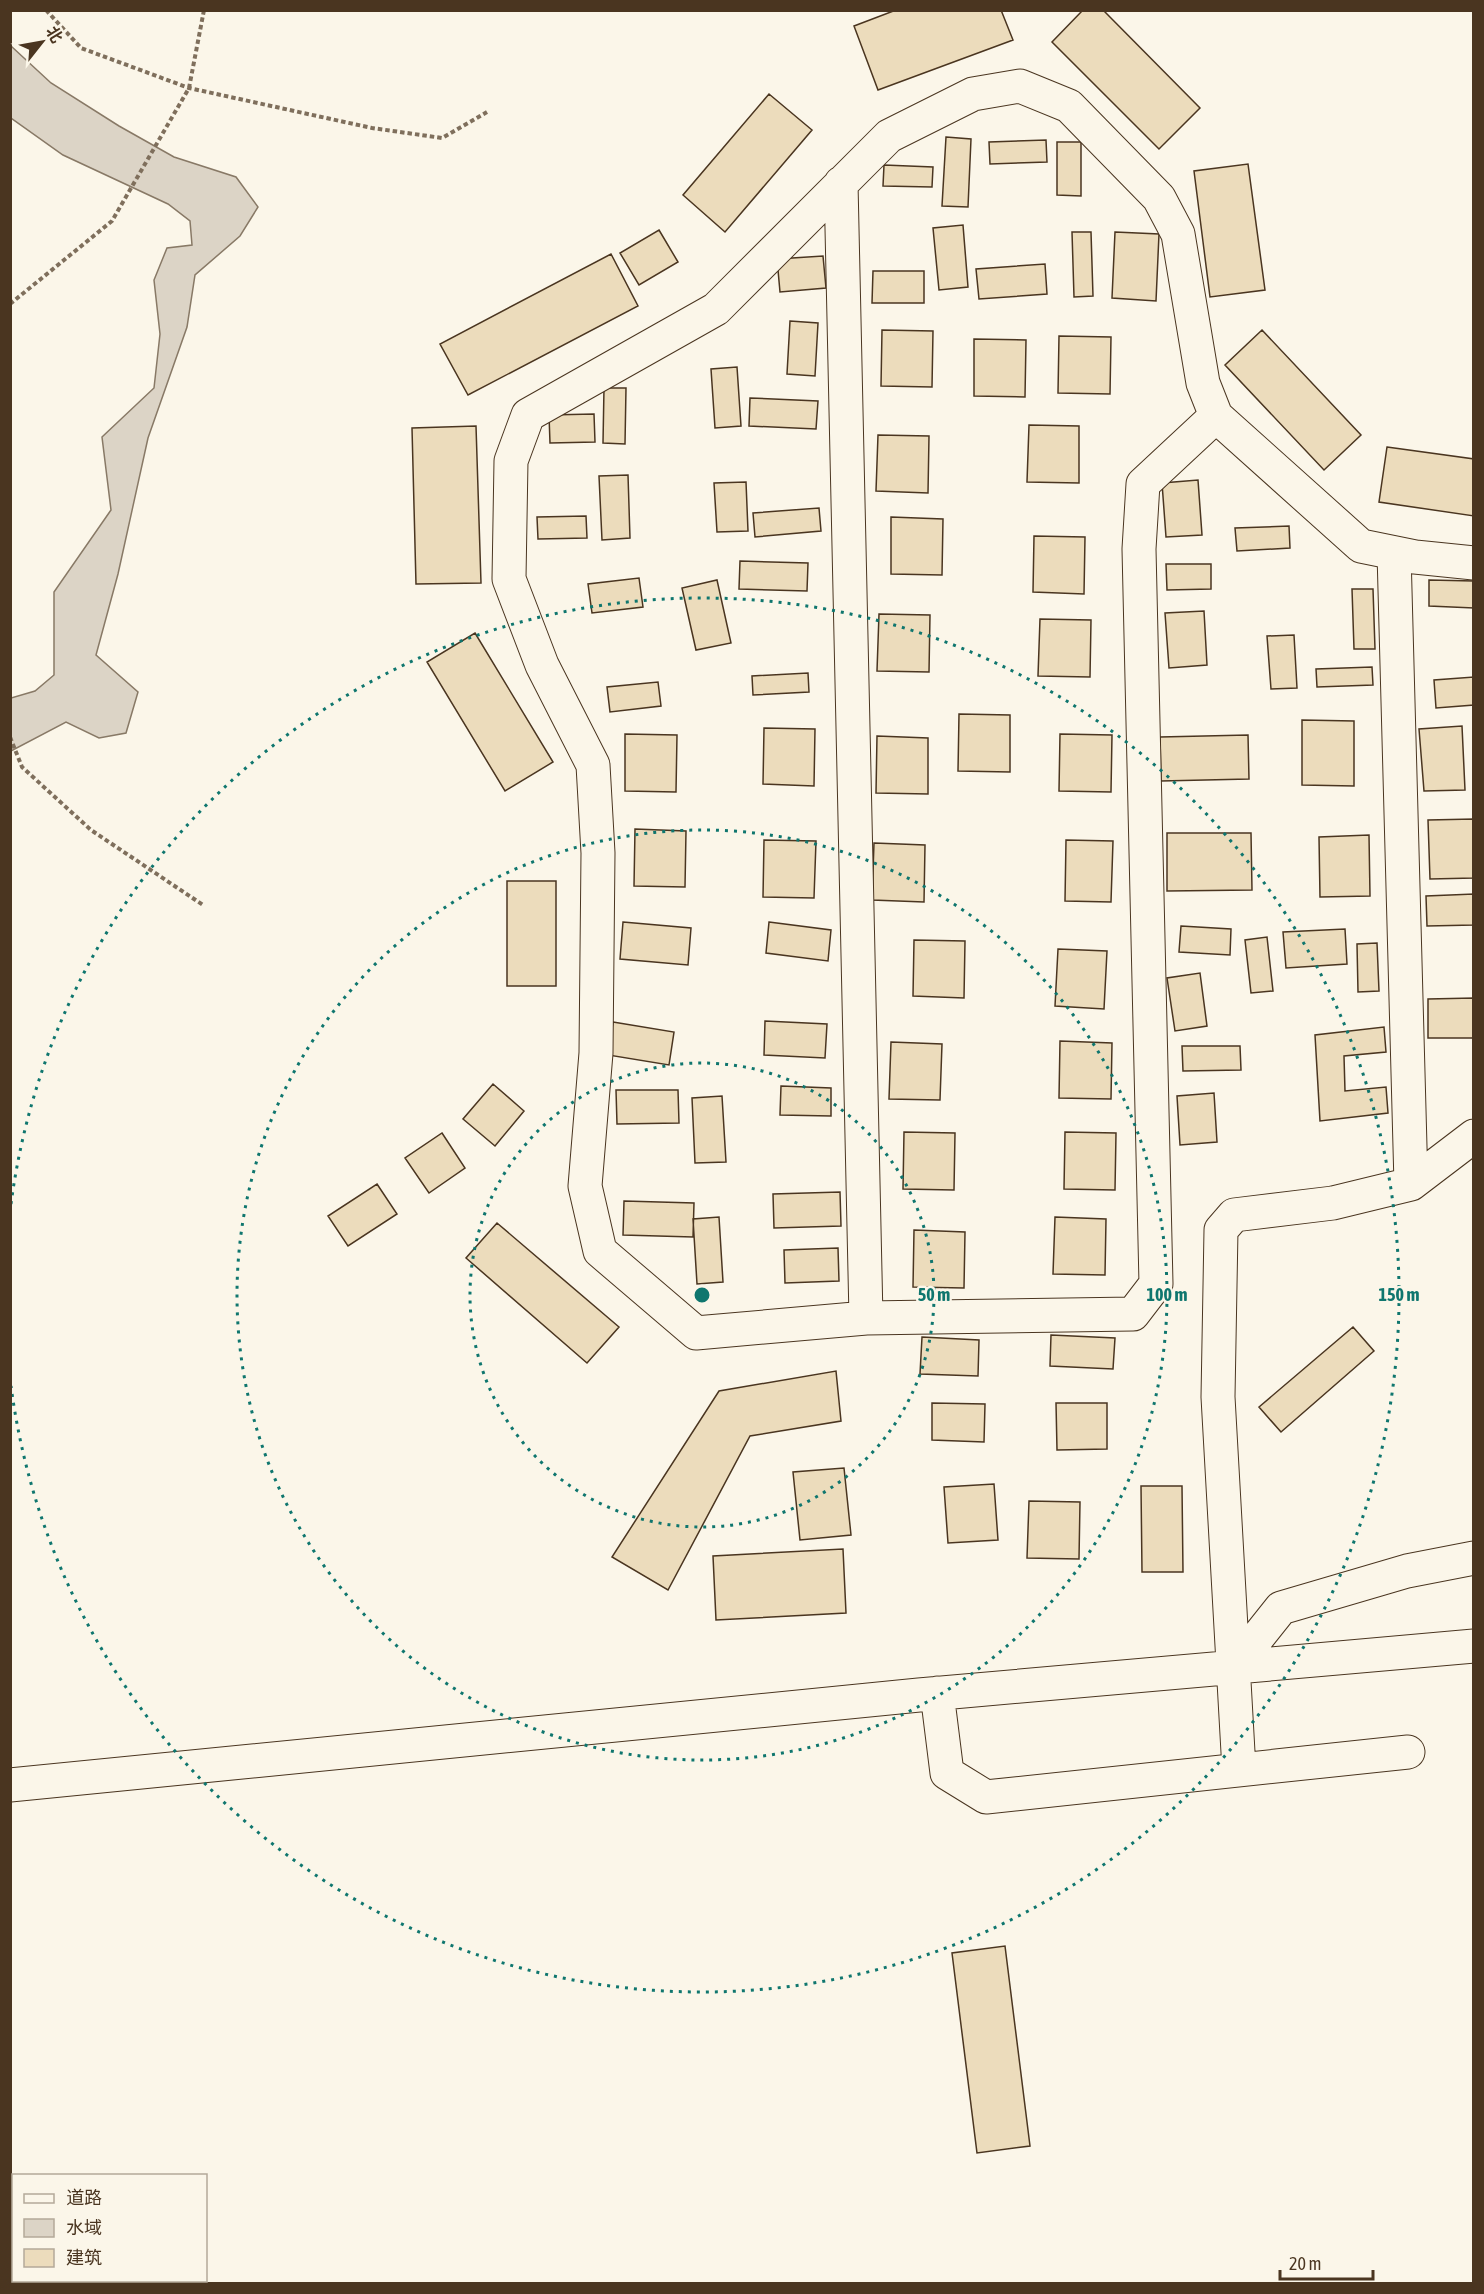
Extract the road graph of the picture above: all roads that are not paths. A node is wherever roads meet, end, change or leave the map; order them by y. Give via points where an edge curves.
1 (841, 183) junction
2 (1216, 416) junction
3 (1394, 553) junction
4 (1473, 563) edge
5 (1473, 1136) edge
6 (1411, 1184) junction
7 (866, 1318) junction
8 (1473, 1558) edge
9 (1473, 1646) edge
10 (1234, 1667) junction
11 (937, 1694) junction
12 (1408, 1752) dead end
13 (1239, 1770) junction
14 (12, 1783) edge

1 - 2 street via 889,135 973,94 1020,86 1069,106 1159,198 1178,234 1203,383
1 - 7 street
1 - 7 street via 716,309 528,415 511,461 509,579 542,665 593,765 598,853 596,1053 585,1185 600,1251 696,1333
2 - 3 street via 1361,546
2 - 7 street via 1143,484 1139,561 1156,1284 1133,1314
3 - 4 street
3 - 6 street
5 - 6 street
6 - 10 street via 1333,1203 1234,1215 1221,1230 1218,1397
8 - 10 street via 1407,1571 1281,1608
9 - 10 street
10 - 11 street
10 - 13 street
11 - 13 street via 947,1773 986,1797
11 - 14 street
12 - 13 street

